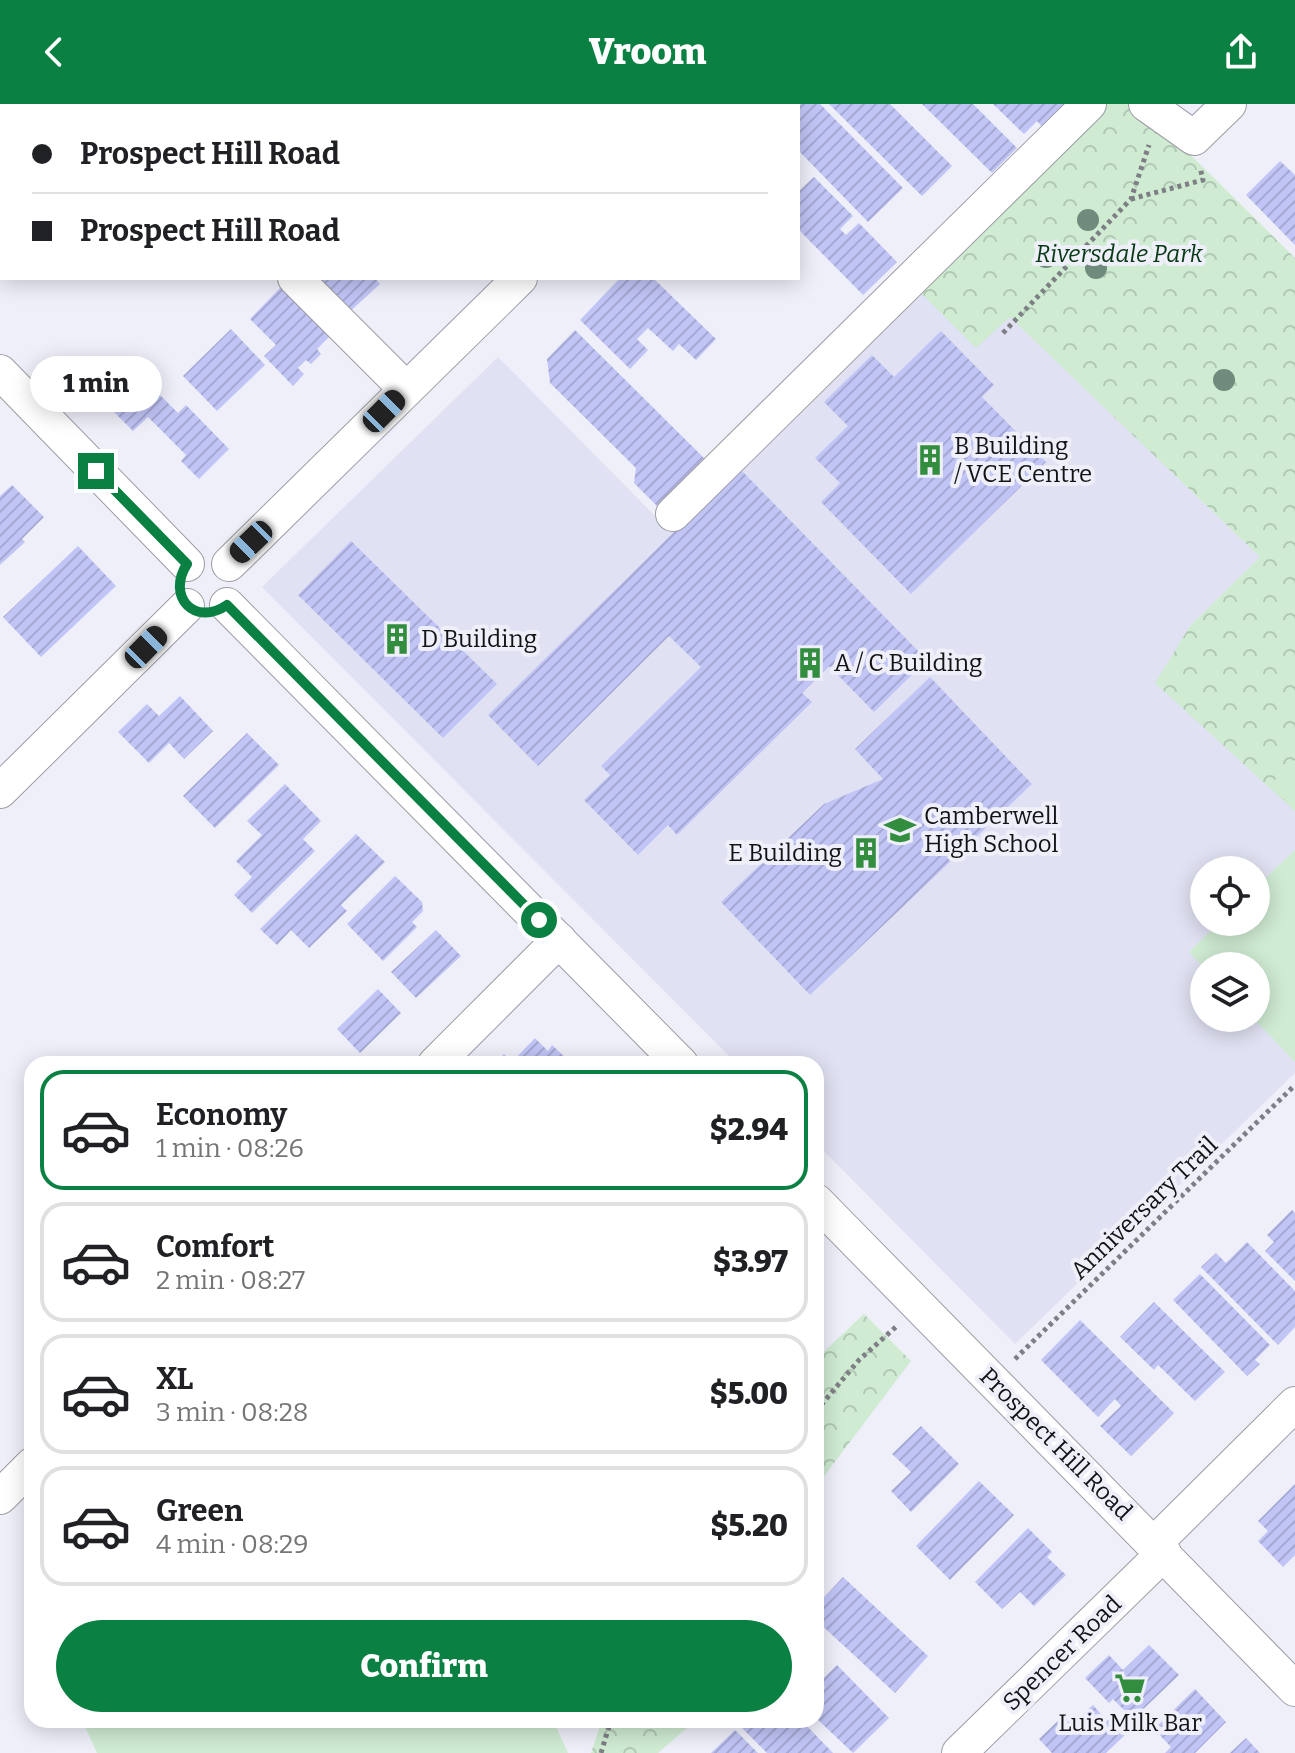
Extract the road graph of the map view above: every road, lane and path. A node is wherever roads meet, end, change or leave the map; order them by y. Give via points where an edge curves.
1 (1089, 104) edge
2 (1229, 104) edge
3 (1153, 109) edge
4 (1194, 138) junction
5 (1131, 199) junction
6 (297, 280) edge
7 (518, 280) edge
8 (1003, 333) dead end
9 (0, 372) edge
10 (406, 389) junction
11 (673, 514) dead end
12 (187, 564) junction
13 (229, 564) junction
14 (227, 605) junction
15 (187, 606) junction
16 (1, 789) edge
17 (559, 940) junction
18 (443, 1056) edge
19 (673, 1056) edge
20 (1295, 1085) edge
21 (824, 1209) edge
22 (922, 1308) junction
23 (1017, 1357) dead end
24 (824, 1402) edge
25 (1295, 1404) edge
26 (24, 1473) edge
27 (0, 1497) edge
28 (1160, 1548) junction
29 (1295, 1689) edge
30 (609, 1728) edge
31 (601, 1753) edge
32 (959, 1753) edge

1 - 11 street
2 - 4 street
3 - 4 street
3 - 5 path
4 - 5 path via 1203,180
5 - 8 path
6 - 10 street
7 - 10 street
9 - 12 street
10 - 13 street
12 - 13 street via 209,556
12 - 15 street via 179,583
13 - 14 street via 237,580
14 - 15 street via 207,614
14 - 17 street
15 - 16 street
17 - 18 street
17 - 19 street
20 - 23 path, Anniversary Trail
21 - 22 street, Prospect Hill Road
22 - 24 path via 878,1341
22 - 28 street, Prospect Hill Road
25 - 28 street, Spencer Road
26 - 27 street
28 - 29 street, Prospect Hill Road
28 - 32 street, Spencer Road
30 - 31 path

